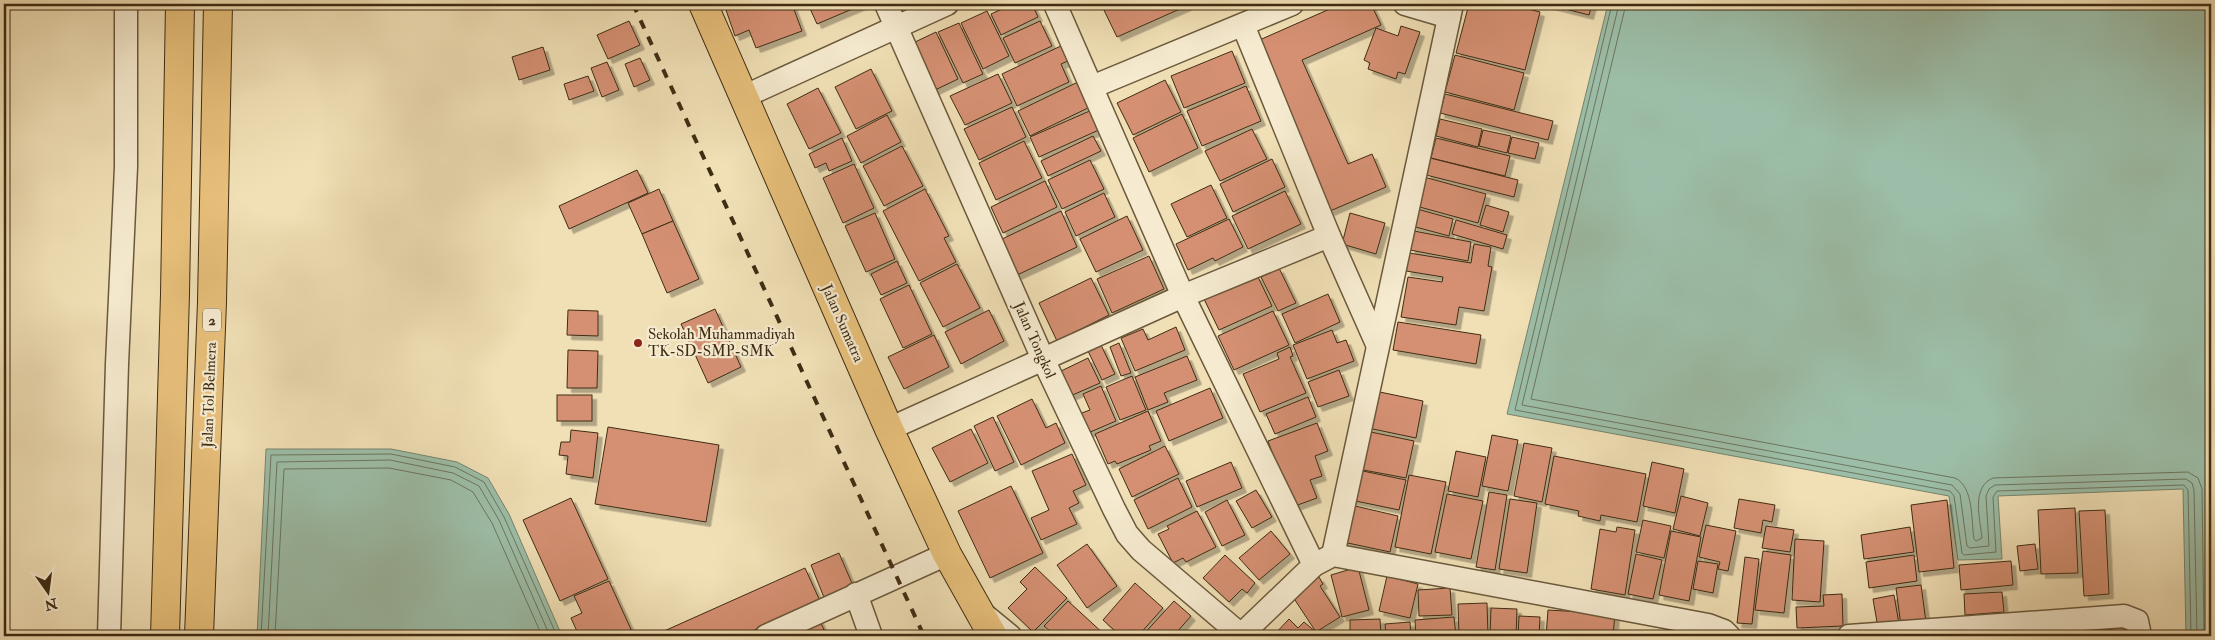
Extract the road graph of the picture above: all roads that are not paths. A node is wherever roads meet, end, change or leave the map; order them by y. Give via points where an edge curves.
1 (126, 4) edge
2 (180, 4) edge
3 (218, 4) edge
4 (703, 4) edge
5 (886, 4) edge
6 (947, 4) edge
7 (1055, 4) edge
8 (1292, 4) edge
9 (1405, 4) edge
10 (1450, 10) edge
11 (1243, 24) junction
12 (896, 26) junction
13 (1092, 87) junction
14 (743, 97) junction
15 (1328, 236) junction
16 (1183, 296) junction
17 (1377, 344) junction
18 (1043, 359) junction
19 (890, 429) junction
20 (947, 554) junction
21 (1324, 560) junction
22 (856, 594) junction
23 (978, 610) junction
24 (109, 636) edge
25 (165, 636) edge
26 (200, 636) edge
27 (766, 636) edge
28 (871, 636) edge
29 (993, 636) edge
30 (1010, 636) edge
31 (1241, 636) edge
32 (1729, 636) edge
33 (1849, 636) edge
34 (2140, 636) edge

1 - 24 street via 126,167
2 - 25 highway
3 - 26 highway, Jalan Tol Belmera / 2
4 - 14 highway, Jalan Sumatra
5 - 12 street, Jalan Tongkol
6 - 12 street
7 - 13 street
8 - 11 street
9 - 10 street
10 - 17 street
11 - 13 street
11 - 15 street
12 - 14 street
12 - 18 street, Jalan Tongkol
13 - 16 street
14 - 19 highway, Jalan Sumatra
15 - 16 street
15 - 17 street
16 - 18 street
16 - 21 street
17 - 21 street
18 - 19 street
18 - 31 street, Jalan Tongkol via 1127,534 1141,550
19 - 20 highway, Jalan Sumatra
20 - 22 street
20 - 23 highway, Jalan Sumatra
21 - 31 street
21 - 32 street via 1708,625
22 - 27 street
22 - 28 street
23 - 29 highway, Jalan Sumatra
23 - 30 street
33 - 34 street via 2124,616 2137,621

